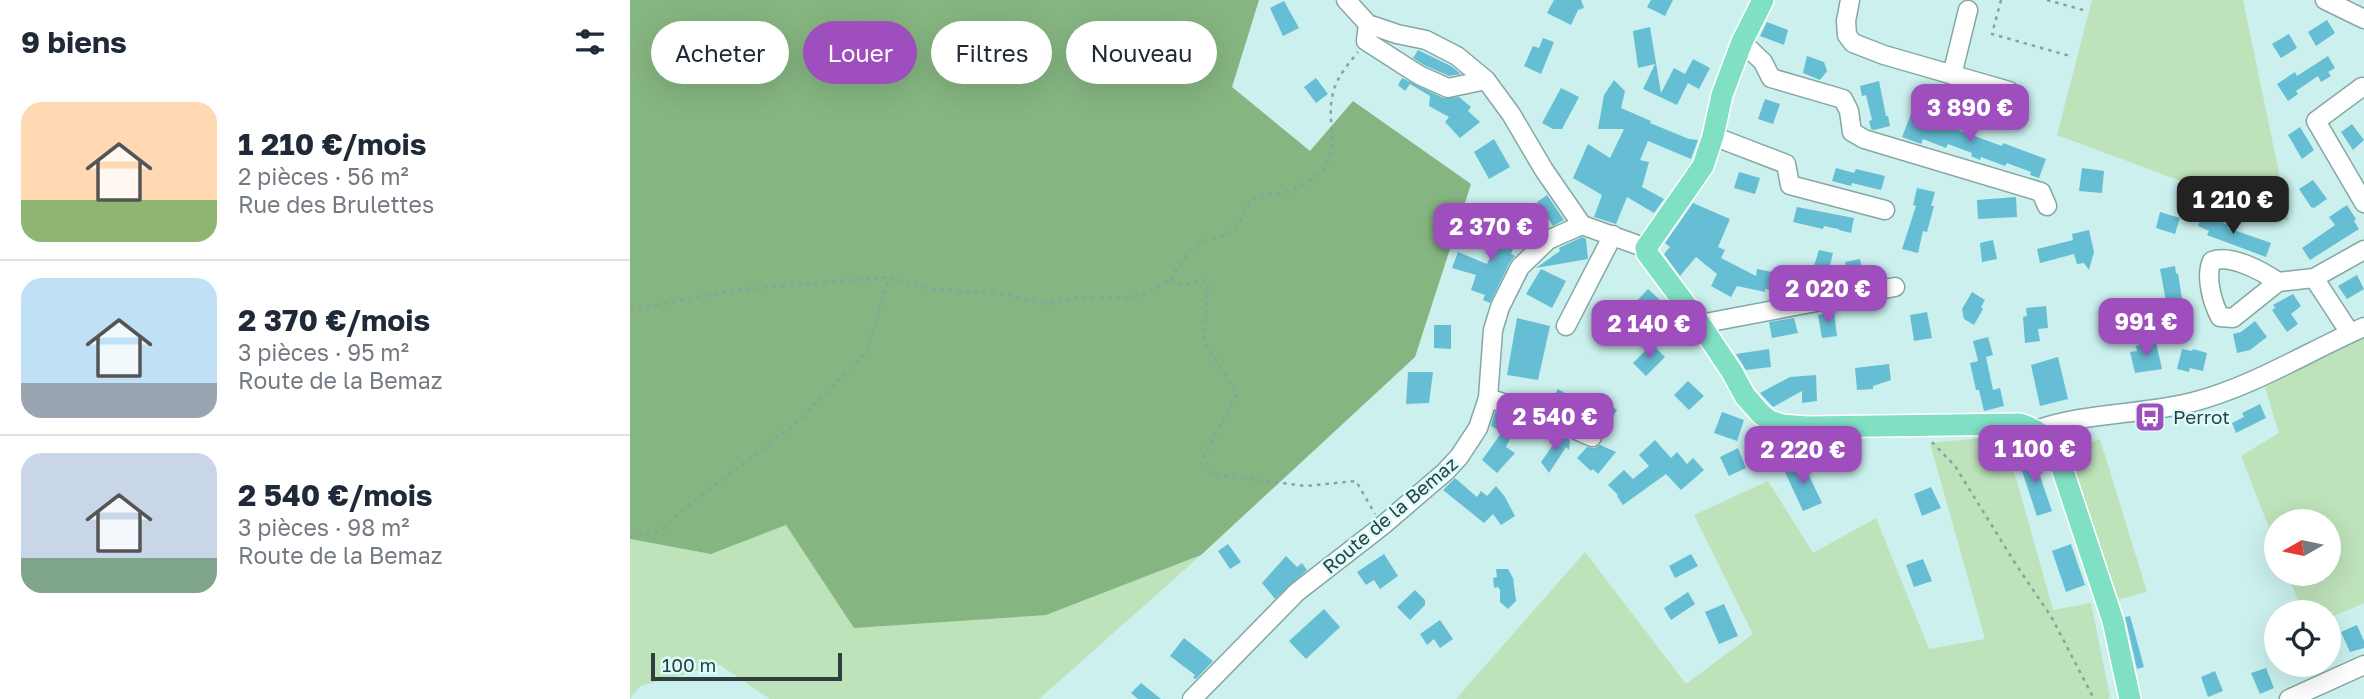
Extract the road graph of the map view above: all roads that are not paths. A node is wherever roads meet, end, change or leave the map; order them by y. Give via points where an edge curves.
1 (1346, 0) edge
2 (1763, 0) edge
3 (1850, 0) edge
4 (2325, 0) edge
5 (1968, 10) dead end
6 (2364, 19) edge
7 (1367, 32) junction
8 (1742, 42) junction
9 (1952, 75) junction
10 (1486, 80) junction
11 (2362, 87) edge
12 (2009, 92) dead end
13 (1713, 136) junction
14 (2364, 203) edge
15 (2047, 206) dead end
16 (1885, 210) dead end
17 (1582, 225) junction
18 (1613, 235) junction
19 (1646, 248) junction
20 (2364, 250) edge
21 (2314, 278) junction
22 (2278, 282) dead end
23 (1895, 287) dead end
24 (1700, 324) junction
25 (1566, 326) dead end
26 (2357, 330) edge
27 (1488, 398) junction
28 (2036, 430) junction
29 (1592, 437) dead end
30 (2364, 665) edge
31 (1192, 699) edge
32 (2130, 699) edge
33 (2289, 699) edge

1 - 7 street
2 - 8 main road
3 - 9 street via 1846,21 1853,43
4 - 6 street
5 - 9 street
7 - 10 street via 1426,40 1457,56
7 - 10 street via 1419,75 1448,88
8 - 13 main road
8 - 15 street via 1763,62 1771,78 1843,99 1852,132 1864,139 2041,192
9 - 12 street
10 - 17 street
11 - 14 street via 2316,121
13 - 16 street via 1786,163 1790,185
13 - 19 main road via 1703,166
17 - 18 street
17 - 27 street, Route de la Bemaz via 1548,240 1520,267 1493,330
18 - 19 street
18 - 25 street
19 - 24 main road via 1652,263
20 - 21 street
21 - 22 street
21 - 26 street
23 - 24 street
24 - 28 main road via 1745,396 1761,414 1782,425 2020,424
26 - 28 street via 2226,392 2191,403 2075,419
27 - 29 street
27 - 31 street, Route de la Bemaz via 1478,428 1445,472 1297,592
28 - 32 main road via 2057,453 2066,477 2113,621
30 - 33 street

